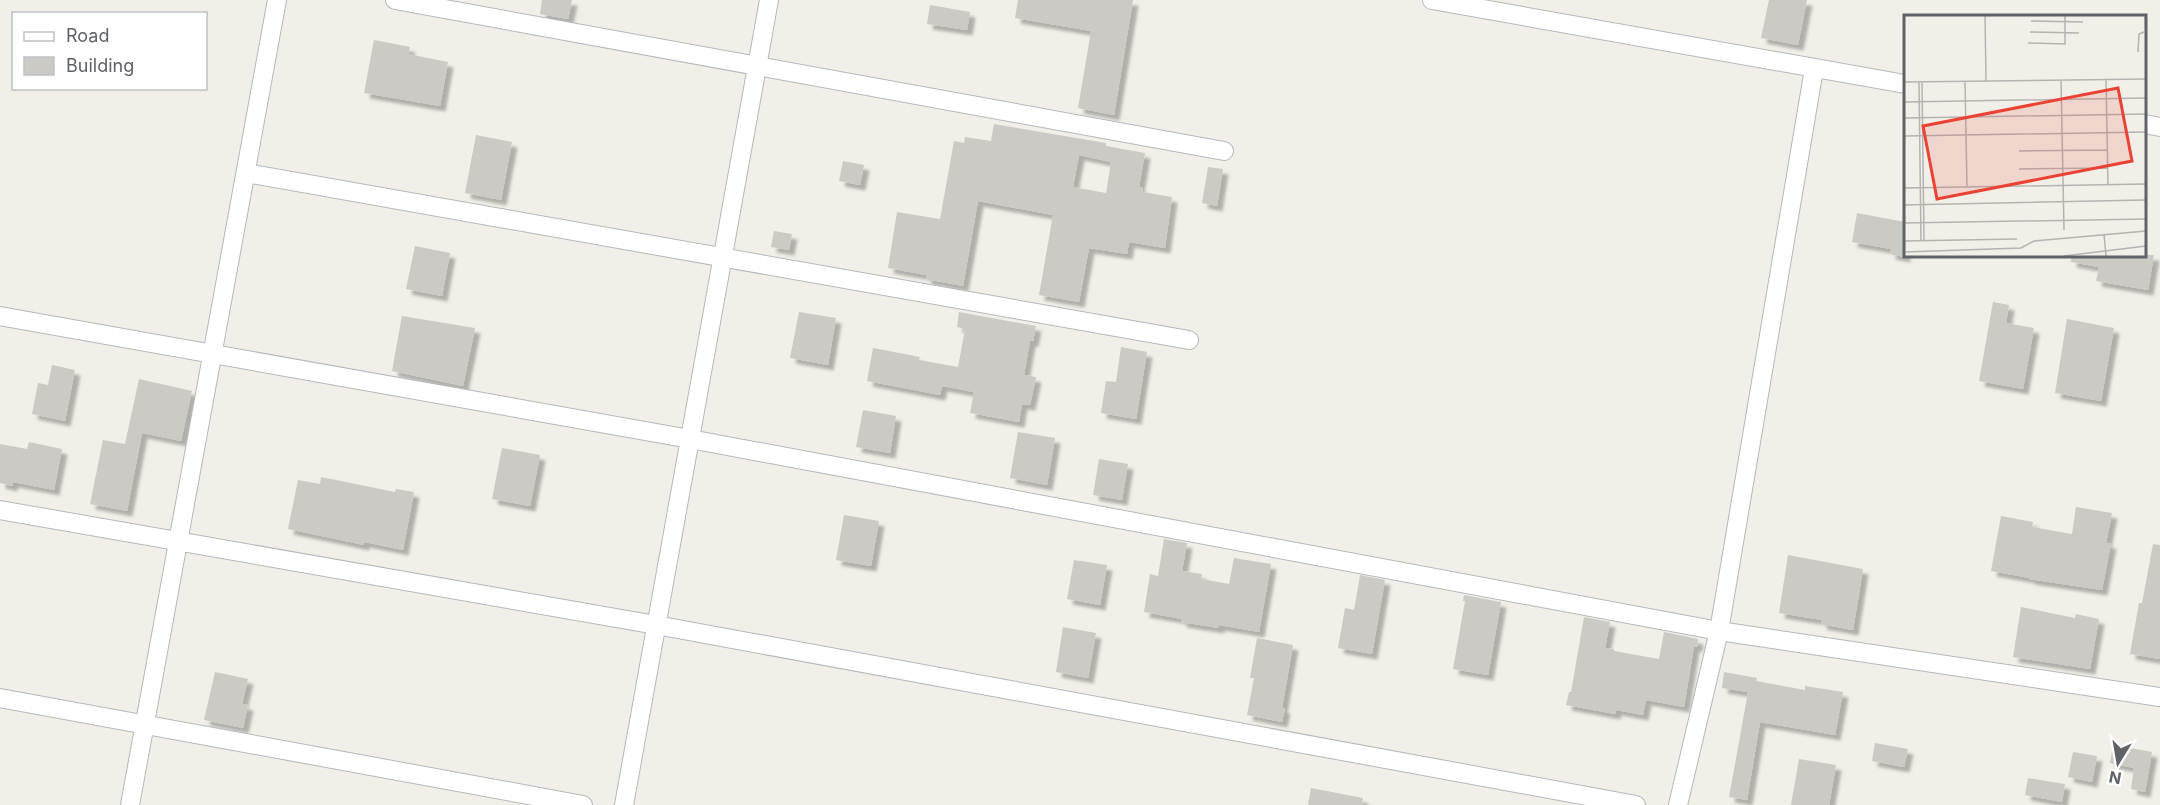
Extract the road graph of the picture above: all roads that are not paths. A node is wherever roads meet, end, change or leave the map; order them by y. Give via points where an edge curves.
1 (277, 0) edge
2 (395, 0) edge
3 (769, 0) edge
4 (1432, 0) edge
5 (757, 66) junction
6 (1814, 69) junction
7 (1904, 84) edge
8 (2145, 124) edge
9 (2160, 127) edge
10 (1224, 151) dead end
11 (246, 173) junction
12 (723, 258) junction
13 (0, 316) edge
14 (1189, 340) dead end
15 (213, 354) junction
16 (690, 439) junction
17 (0, 510) edge
18 (179, 540) junction
19 (656, 624) junction
20 (1719, 631) junction
21 (2160, 696) edge
22 (0, 698) edge
23 (145, 724) junction
24 (130, 805) edge
25 (583, 805) edge
26 (624, 805) edge
27 (1636, 805) edge
28 (1678, 805) edge

1 - 11 street
2 - 5 street
3 - 5 street
4 - 6 street
5 - 10 street
5 - 12 street
6 - 7 street
6 - 20 street
8 - 9 street
11 - 12 street
11 - 15 street
12 - 14 street
12 - 16 street
13 - 15 street
15 - 16 street
15 - 18 street
16 - 19 street
16 - 20 street
17 - 18 street
18 - 19 street
18 - 23 street
19 - 26 street
19 - 27 street
20 - 21 street
20 - 28 street
22 - 23 street
23 - 24 street
23 - 25 street

